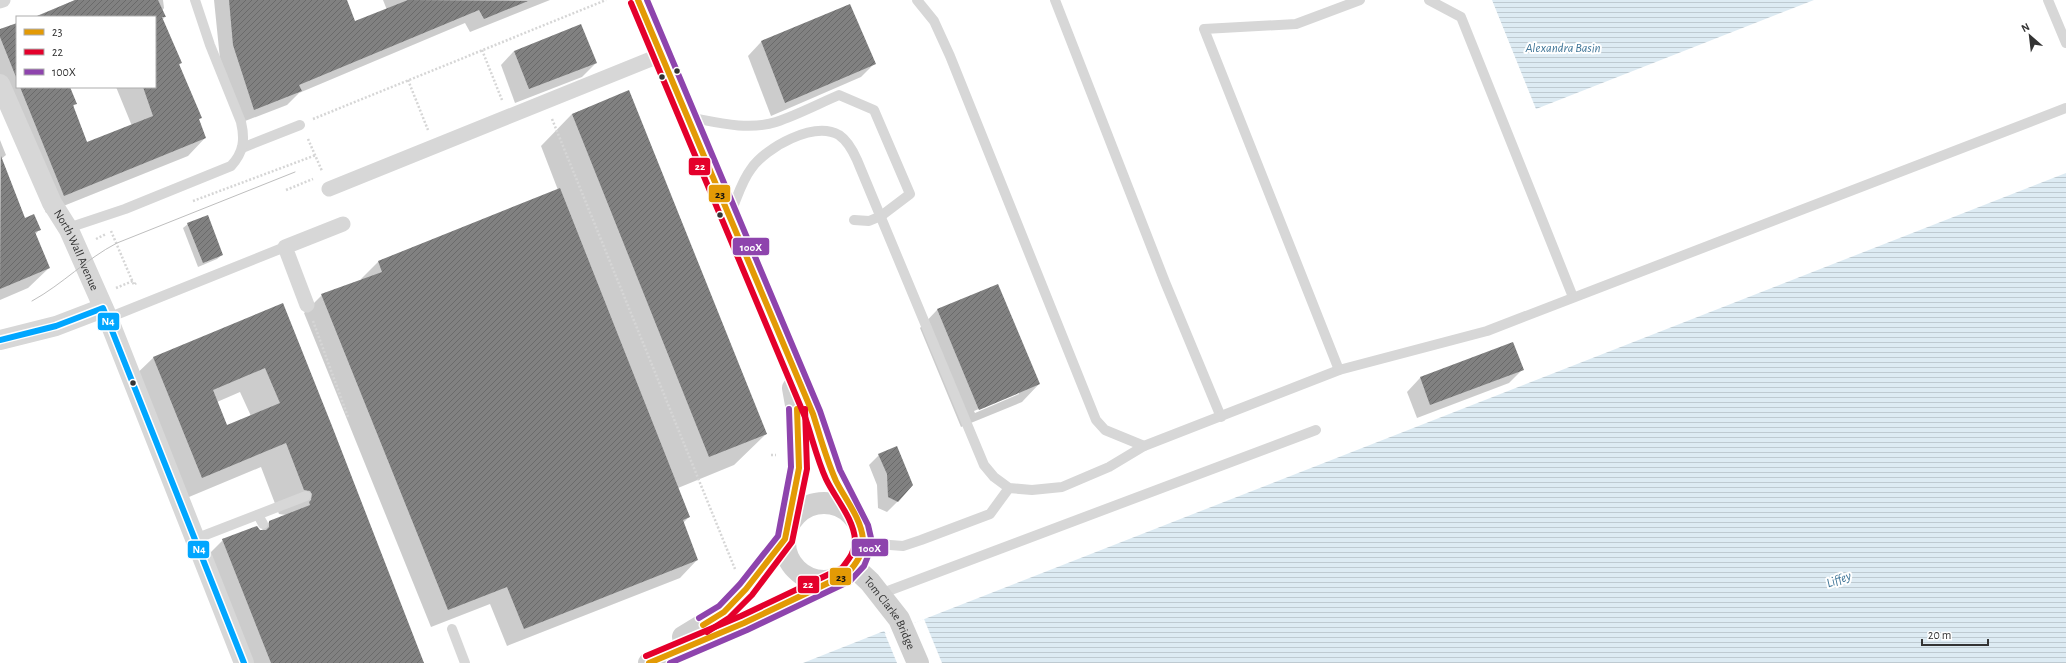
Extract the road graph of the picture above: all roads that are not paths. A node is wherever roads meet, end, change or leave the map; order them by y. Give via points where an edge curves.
1 (3, 0) edge
2 (195, 0) edge
3 (638, 0) edge
4 (917, 0) edge
5 (1055, 0) edge
6 (1360, 0) edge
7 (1429, 0) edge
8 (2048, 0) edge
9 (0, 1) edge
10 (2066, 44) edge
11 (661, 55) junction
12 (0, 84) edge
13 (2066, 108) edge
14 (687, 117) junction
15 (300, 124) road end
16 (242, 148) junction
17 (329, 189) dead end
18 (881, 216) junction
19 (729, 217) junction
20 (854, 220) dead end
21 (343, 224) dead end
22 (68, 228) junction
23 (285, 247) junction
24 (1573, 297) junction
25 (307, 306) road end
26 (106, 313) junction
27 (0, 340) edge
28 (787, 354) junction
29 (1339, 370) junction
30 (1221, 417) junction
31 (1316, 430) dead end
32 (1144, 446) junction
33 (1010, 488) junction
34 (306, 496) dead end
35 (786, 534) junction
36 (862, 534) junction
37 (195, 539) junction
38 (846, 573) junction
39 (880, 594) junction
40 (452, 629) dead end
41 (244, 663) edge
42 (465, 663) edge
43 (641, 663) edge
44 (649, 663) edge
45 (918, 663) edge

1 - 9 street
2 - 16 lane via 241,122 244,135
3 - 11 main road
4 - 32 lane via 934,21 950,56 1096,420 1105,430
5 - 30 lane via 1165,282
6 - 29 lane via 1296,24 1204,29
7 - 24 lane via 1461,17
8 - 10 lane
11 - 14 main road
11 - 17 street
12 - 22 street, North Wall Avenue via 52,203
13 - 24 lane
14 - 18 lane via 723,124 754,125 775,122 839,95 874,110 910,194
14 - 19 main road
15 - 16 lane
16 - 22 lane via 239,158 231,166 125,209
18 - 19 lane via 850,146 840,136 815,130 772,148 759,158 750,169
18 - 20 lane via 869,221
18 - 33 lane via 984,465 994,477
19 - 28 main road
21 - 23 street
22 - 26 street, North Wall Avenue
23 - 25 street
23 - 26 lane
24 - 29 lane via 1486,331
26 - 27 street
26 - 37 street, North Wall Avenue
28 - 35 main road via 798,416 799,468
28 - 36 main road via 813,414 836,481
29 - 30 lane
30 - 32 lane
31 - 39 lane
32 - 33 lane via 1109,467 1062,487 1032,490
33 - 36 lane via 990,514 903,546
34 - 37 lane via 261,519
35 - 36 main road via 792,520 803,509 827,502 846,509 854,516
35 - 38 main road via 789,559 802,574 820,581
35 - 43 main road via 746,589 724,612
36 - 38 main road via 862,552
37 - 41 street, North Wall Avenue
38 - 39 main road, Tom Clarke Bridge
38 - 44 main road via 744,623
39 - 45 main road, Tom Clarke Bridge via 899,619
40 - 42 lane

